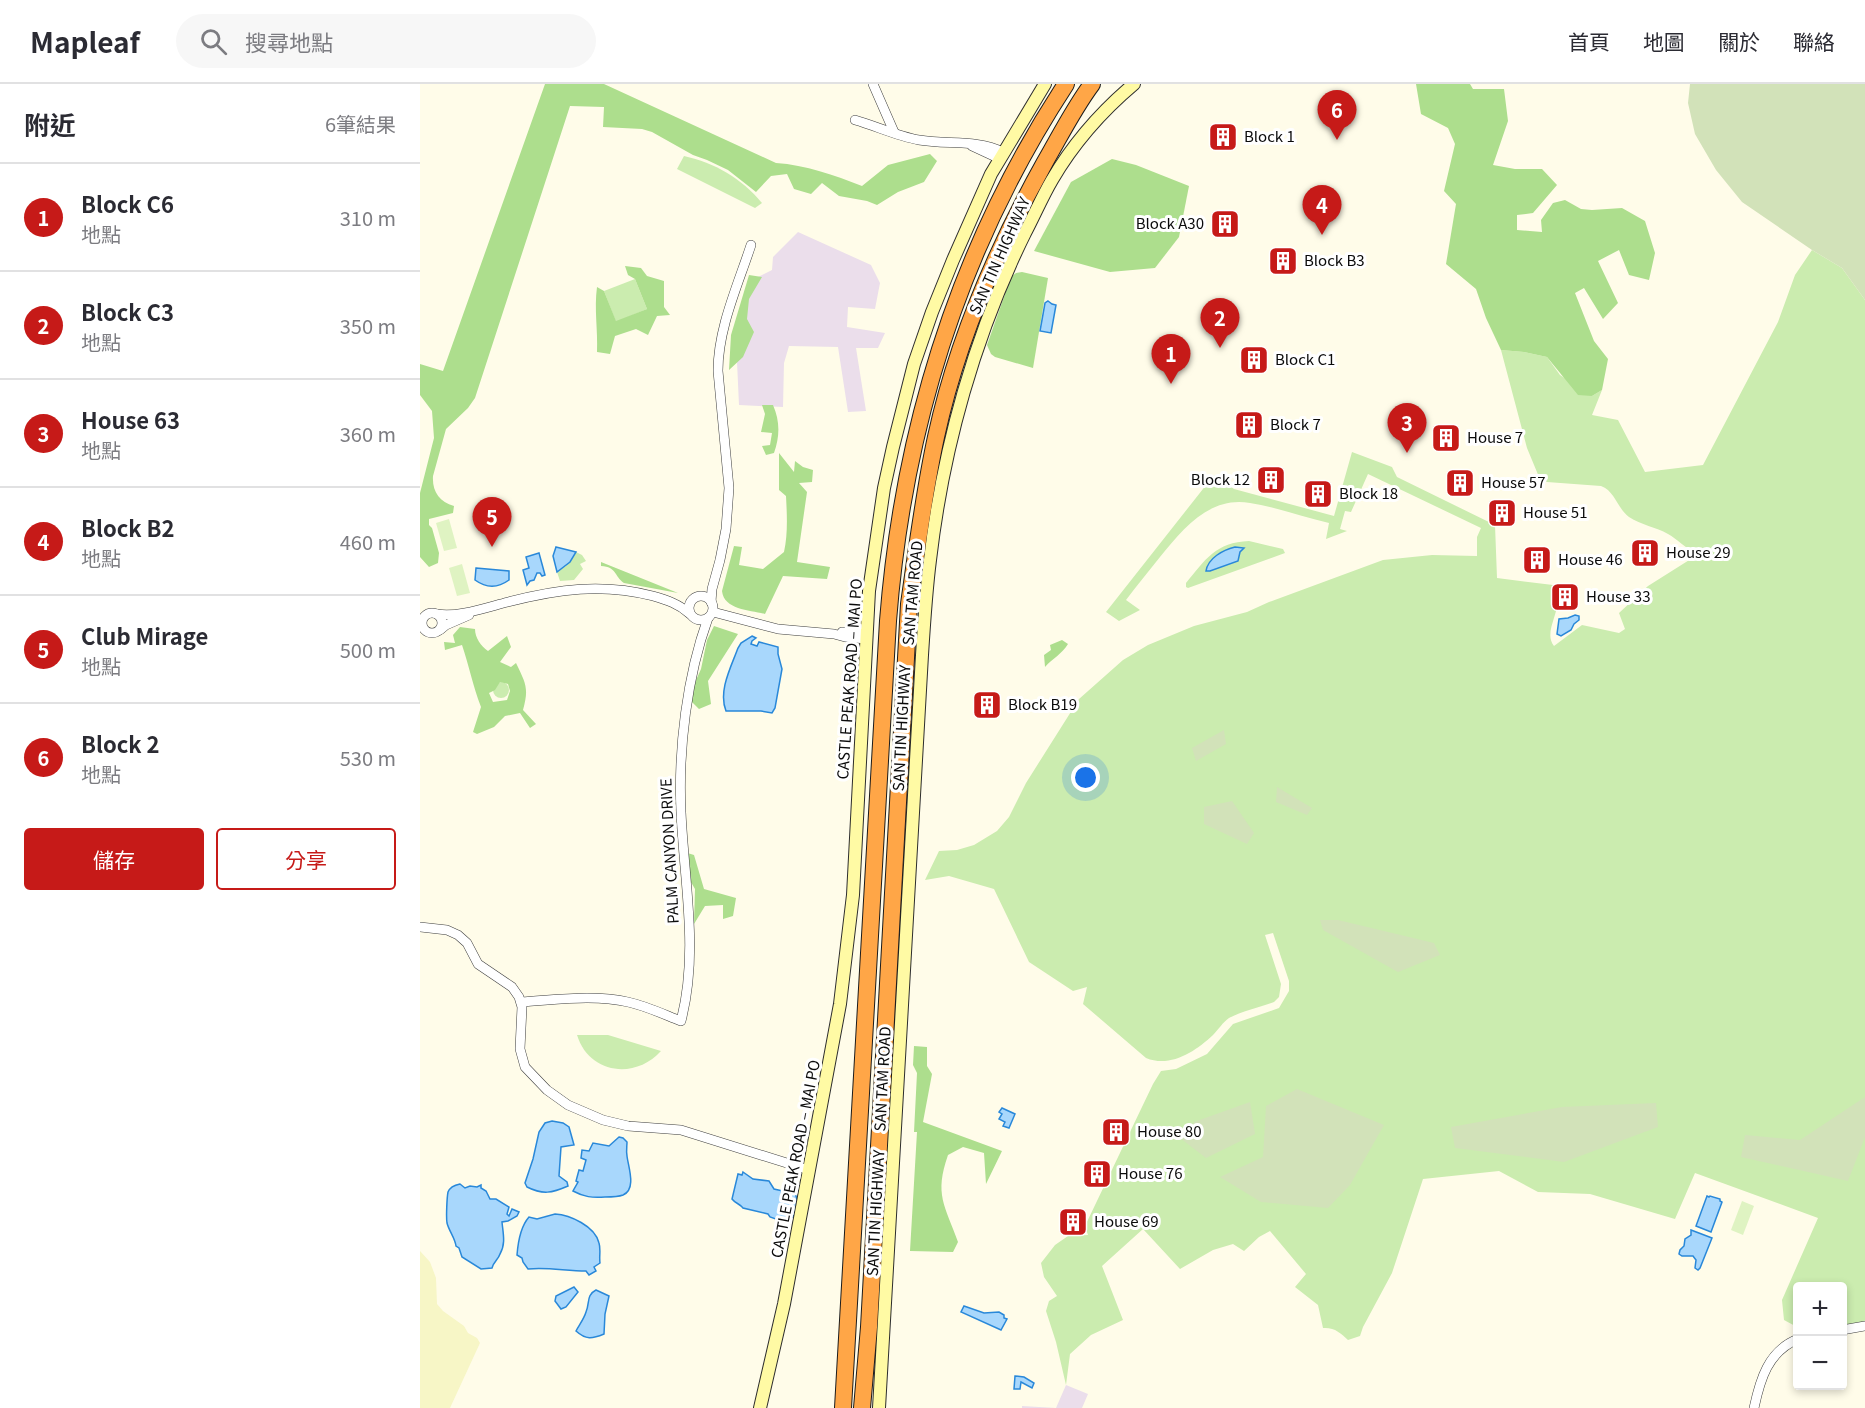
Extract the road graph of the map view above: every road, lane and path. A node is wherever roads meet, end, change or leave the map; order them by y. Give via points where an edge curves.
1 (873, 84) edge
2 (1045, 84) edge
3 (1066, 84) edge
4 (1092, 84) edge
5 (1134, 84) edge
6 (878, 98) junction
7 (855, 120) dead end
8 (875, 126) junction
9 (894, 132) junction
10 (1001, 156) junction
11 (751, 245) dead end
12 (713, 584) junction
13 (696, 597) junction
14 (662, 599) junction
15 (485, 609) junction
16 (711, 611) junction
17 (423, 614) edge
18 (437, 614) junction
19 (691, 615) junction
20 (440, 630) junction
21 (866, 636) junction
22 (699, 644) junction
23 (420, 927) edge
24 (520, 1002) junction
25 (809, 1170) junction
26 (1865, 1326) edge
27 (1847, 1329) edge
28 (1793, 1341) edge
29 (760, 1408) edge
30 (843, 1408) edge
31 (862, 1408) edge
32 (879, 1408) edge
33 (1754, 1408) edge

1 - 6 street
2 - 10 street, CASTLE PEAK ROAD – MAI PO
3 - 30 highway, SAN TIN HIGHWAY via 1007,185 952,311 926,392 896,540 888,621
4 - 31 highway, SAN TIN HIGHWAY via 1018,210 987,278 959,354 939,426 922,515 909,604
5 - 32 street, SAN TAM ROAD via 1092,125 1062,163 1011,261 969,377 941,489 930,558 922,655
6 - 8 street
6 - 9 street
7 - 8 street
8 - 9 street
9 - 10 street via 919,140 964,143
10 - 21 street, CASTLE PEAK ROAD – MAI PO via 953,260 914,364 884,488
11 - 12 street, PALM CANYON DRIVE via 719,351 729,488 724,538
12 - 13 street
12 - 16 street, PALM CANYON DRIVE
13 - 14 street
13 - 16 street via 706,597
13 - 19 street via 689,604
14 - 15 street via 629,591 582,588
14 - 19 street
15 - 18 street
15 - 20 street
16 - 19 street via 700,621
16 - 21 street via 778,629
16 - 22 street, PALM CANYON DRIVE
17 - 18 street
17 - 20 street via 427,631
18 - 20 street via 442,621
19 - 22 street, PALM CANYON DRIVE
21 - 25 street, CASTLE PEAK ROAD – MAI PO via 851,913 840,1005
22 - 24 street, PALM CANYON DRIVE via 682,756 681,810 690,964 681,1021 616,1000
23 - 24 street via 458,935 477,963 508,984
24 - 25 street via 522,1061 537,1082 568,1105 603,1120 681,1130
25 - 29 street, CASTLE PEAK ROAD – MAI PO
26 - 27 street
28 - 33 street via 1764,1370

